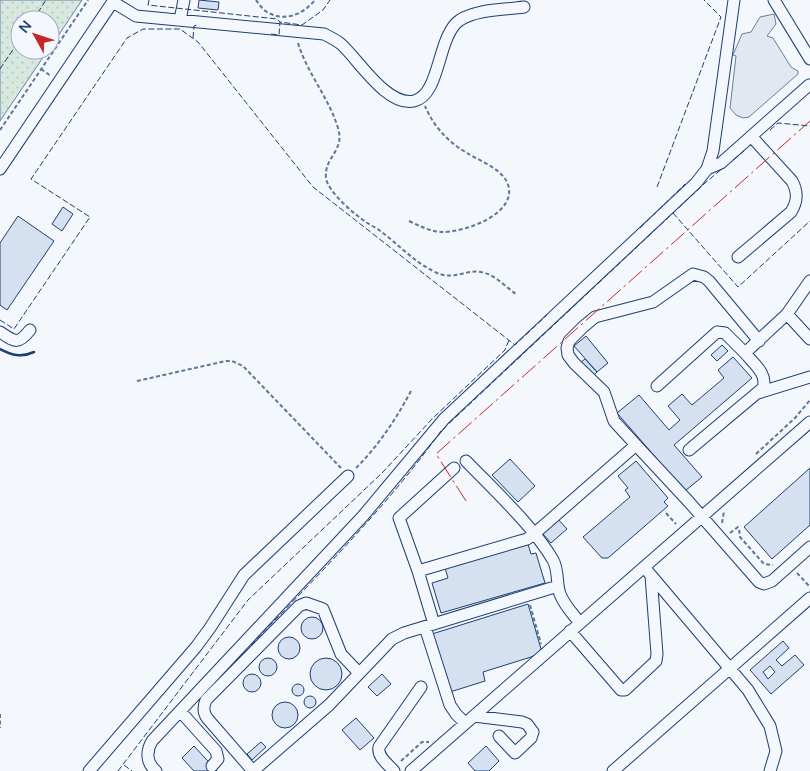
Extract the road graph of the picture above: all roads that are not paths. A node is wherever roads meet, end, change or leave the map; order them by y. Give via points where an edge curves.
1 (184, 0) edge
2 (734, 0) edge
3 (774, 0) edge
4 (114, 1) edge
5 (524, 7) dead end
6 (180, 20) junction
7 (810, 59) edge
8 (810, 85) edge
9 (751, 136) junction
10 (0, 168) edge
11 (707, 169) junction
12 (738, 257) dead end
13 (810, 281) edge
14 (787, 314) junction
15 (30, 330) dead end
16 (0, 332) edge
17 (810, 339) edge
18 (759, 341) junction
19 (745, 353) junction
20 (810, 377) edge
21 (657, 386) dead end
22 (756, 393) junction
23 (810, 422) edge
24 (636, 445) junction
25 (689, 450) dead end
26 (466, 460) dead end
27 (454, 468) dead end
28 (348, 476) road end
29 (702, 516) junction
30 (534, 534) junction
31 (810, 547) edge
32 (418, 571) junction
33 (647, 572) junction
34 (558, 586) junction
35 (810, 598) edge
36 (580, 623) junction
37 (430, 625) junction
38 (570, 631) junction
39 (730, 669) junction
40 (359, 673) junction
41 (421, 686) dead end
42 (180, 711) junction
43 (470, 720) junction
44 (499, 736) dead end
45 (212, 766) dead end
46 (89, 771) edge
47 (156, 771) edge
48 (253, 771) edge
49 (394, 771) edge
50 (411, 771) edge
51 (613, 771) edge
52 (770, 771) edge

1 - 6 street
2 - 11 street via 713,151
3 - 7 street
4 - 6 street via 136,16
4 - 10 street
5 - 6 street via 479,12 458,21 450,31 427,92 414,101 404,101 380,87 342,45 324,34
8 - 9 street
9 - 11 street via 721,163
9 - 12 street via 792,181 797,197 791,212
11 - 42 street via 696,183 444,419 363,516
13 - 14 street
14 - 17 street
14 - 18 street
15 - 16 street via 17,341
18 - 19 street
18 - 24 street via 709,281 694,274 653,302 602,314 583,327 569,341 568,355 581,372 604,392 614,421
19 - 21 street via 725,332 717,332
19 - 22 street via 764,378 762,388
20 - 22 street
22 - 25 street
23 - 29 street
24 - 29 street
24 - 30 street
26 - 30 street
27 - 32 street via 399,518
28 - 46 street via 244,574 196,647
29 - 31 street via 764,584 772,581
29 - 33 street
30 - 32 street via 527,539
30 - 34 street via 554,562
32 - 37 street
33 - 36 street
33 - 38 street via 656,661 625,690 621,690
33 - 39 street
34 - 36 street via 562,599
34 - 37 street
35 - 39 street
36 - 38 street
37 - 40 street via 392,639
37 - 43 street via 450,706 456,714
38 - 43 street
39 - 51 street
39 - 52 street via 748,690 770,726 776,751
40 - 48 street
40 - 48 street via 341,654 323,608 306,603 298,606 206,700 204,706 207,718
41 - 49 street via 378,750
42 - 45 street via 216,751 218,759
42 - 47 street via 149,747 149,762
43 - 44 street via 522,722 532,732 531,738 514,753
43 - 50 street

